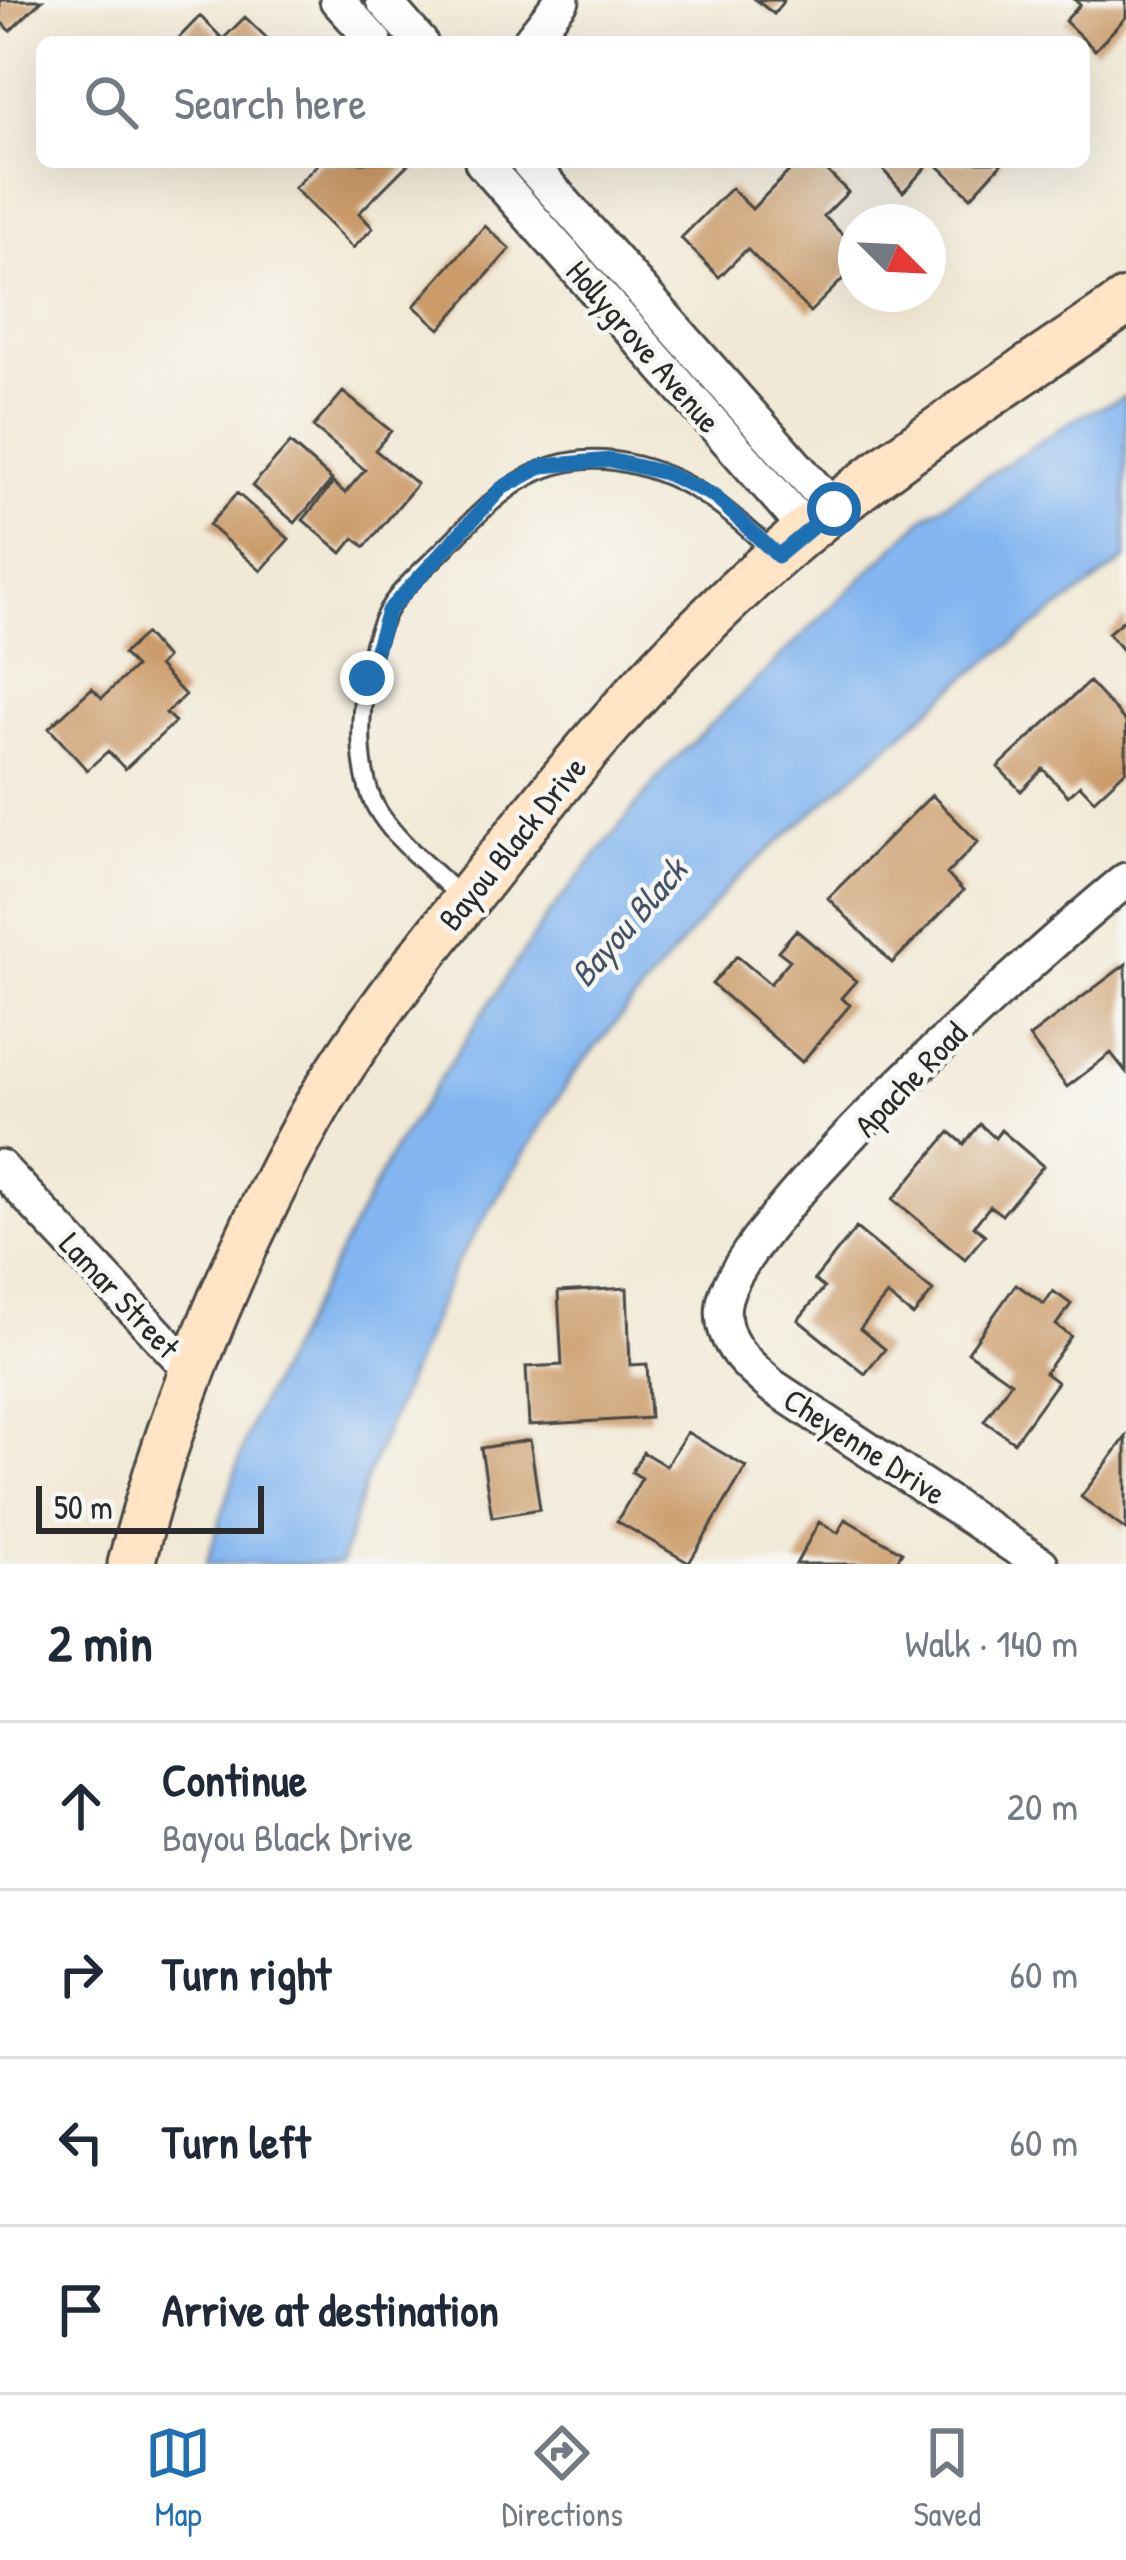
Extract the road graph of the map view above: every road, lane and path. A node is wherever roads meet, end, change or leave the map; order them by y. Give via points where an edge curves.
1 (337, 0) edge
2 (383, 0) edge
3 (562, 0) edge
4 (370, 36) edge
5 (416, 36) edge
6 (534, 36) edge
7 (487, 168) edge
8 (533, 168) edge
9 (1126, 302) edge
10 (806, 532) junction
11 (1126, 880) edge
12 (465, 902) junction
13 (0, 1167) edge
14 (724, 1302) joint
15 (191, 1370) junction
16 (131, 1564) edge
17 (1041, 1564) edge

1 - 4 street
2 - 5 street
3 - 6 street
7 - 10 street, Hollygrove Avenue
8 - 10 street, Hollygrove Avenue
9 - 10 main road, Bayou Black Drive
10 - 12 main road, Bayou Black Drive via 640,688
10 - 12 lane via 665,473 610,460 543,466 502,488 430,562 388,611 367,678 359,746 378,813
11 - 14 street, Apache Road via 945,1040 801,1191 745,1254
12 - 15 main road, Bayou Black Drive via 385,1003 310,1118
13 - 15 street, Lamar Street
14 - 17 street, Cheyenne Drive via 739,1357 772,1386
15 - 16 main road, Bayou Black Drive

